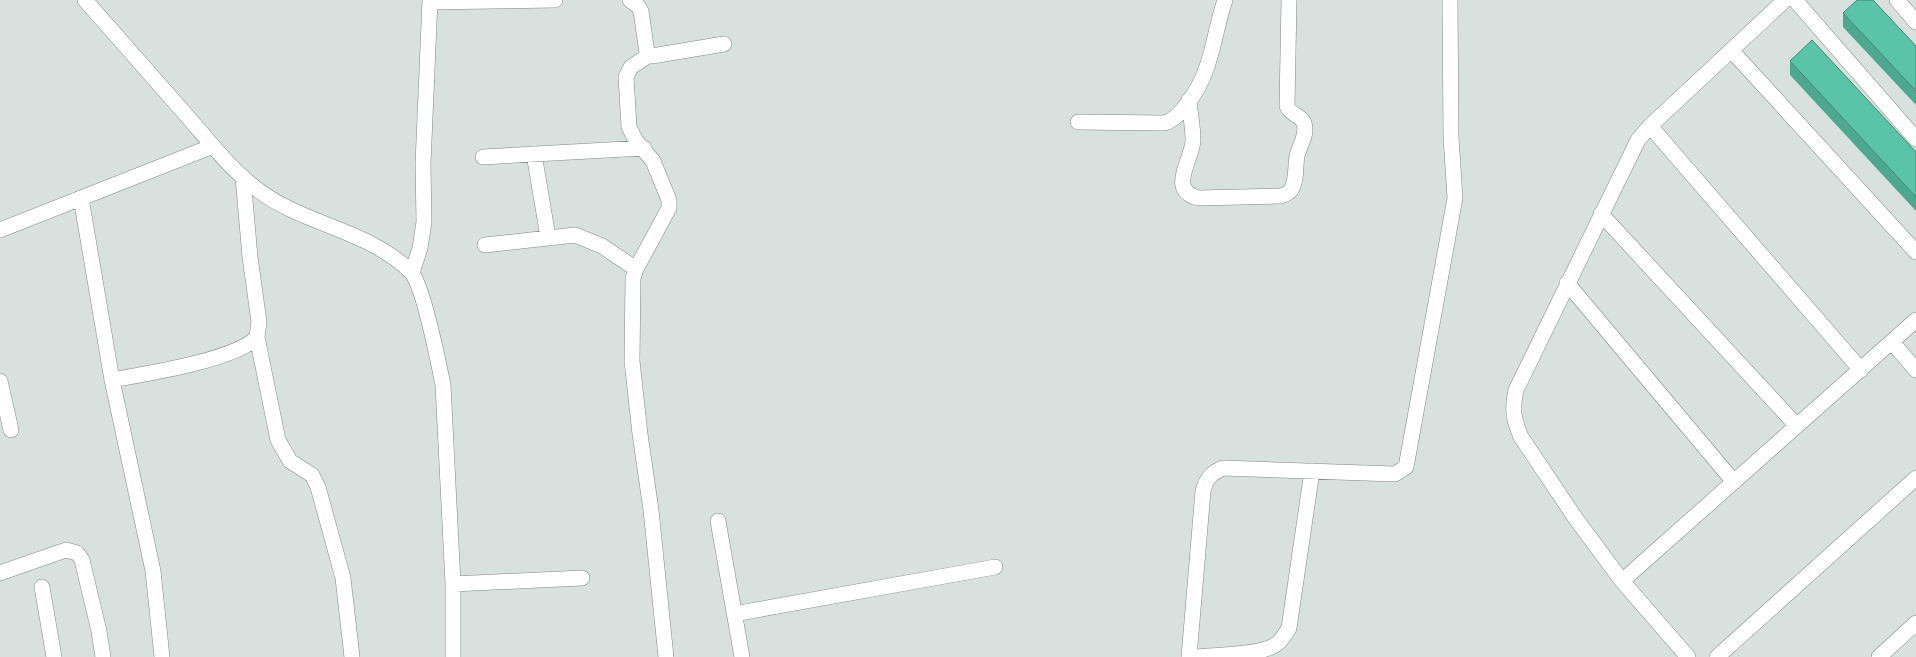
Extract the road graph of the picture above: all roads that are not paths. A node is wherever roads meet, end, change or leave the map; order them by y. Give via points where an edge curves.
1 (85, 0) edge
2 (555, 0) edge
3 (630, 0) edge
4 (1225, 0) edge
5 (1289, 0) edge
6 (1450, 0) edge
7 (1785, 0) edge
8 (1795, 0) edge
9 (1897, 0) edge
10 (430, 1) edge
11 (1916, 22) edge
12 (724, 44) dead end
13 (1731, 50) junction
14 (649, 55) junction
15 (1189, 100) junction
16 (1078, 122) dead end
17 (1650, 126) junction
18 (1916, 138) edge
19 (213, 146) junction
20 (644, 148) junction
21 (534, 154) junction
22 (482, 157) dead end
23 (243, 177) junction
24 (81, 198) junction
25 (1601, 214) junction
26 (0, 230) edge
27 (548, 237) junction
28 (485, 245) dead end
29 (1916, 252) edge
30 (636, 269) junction
31 (412, 274) junction
32 (1567, 283) junction
33 (1916, 320) edge
34 (257, 337) junction
35 (1892, 342) junction
36 (1861, 370) junction
37 (1916, 370) edge
38 (112, 380) junction
39 (0, 381) edge
40 (1797, 426) junction
41 (11, 430) dead end
42 (1312, 471) junction
43 (1916, 478) edge
44 (1734, 482) junction
45 (718, 521) dead end
46 (995, 567) dead end
47 (0, 573) edge
48 (582, 578) dead end
49 (1622, 581) junction
50 (453, 584) junction
51 (42, 587) dead end
52 (734, 614) junction
53 (1916, 623) edge
54 (54, 657) edge
55 (103, 657) edge
56 (162, 657) edge
57 (352, 657) edge
58 (453, 657) edge
59 (666, 657) edge
60 (742, 657) edge
61 (1189, 657) edge
62 (1197, 657) edge
63 (1688, 657) edge
64 (1717, 657) edge
65 (1879, 657) edge

1 - 19 street
2 - 10 street
3 - 14 street via 641,11 646,50
4 - 15 street via 1206,72
5 - 15 street via 1287,106 1305,126 1296,157 1294,184 1288,194 1199,198 1189,195 1183,187 1184,168 1193,140
6 - 42 street via 1451,136 1455,198 1408,461 1401,471 1395,474
7 - 13 street
8 - 18 street
9 - 11 street
10 - 31 street via 423,164 424,222
12 - 14 street
13 - 17 street
13 - 29 street
14 - 20 street via 636,63 626,77 629,128
15 - 16 street via 1176,117 1168,122
17 - 25 street via 1629,155
17 - 36 street
19 - 23 street
19 - 24 street
20 - 21 street
20 - 30 street via 657,169 669,200 669,208
21 - 22 street
21 - 27 street
23 - 31 street via 275,202 378,247
23 - 34 street via 259,322
24 - 26 street
24 - 38 street
25 - 32 street
25 - 40 street
27 - 28 street
27 - 30 street via 575,235 602,246
30 - 59 street via 632,290 632,361
31 - 50 street via 420,290 443,385
32 - 44 street
32 - 49 street via 1516,390 1512,408 1521,437 1576,519
33 - 35 street
34 - 38 street via 232,353
34 - 57 street via 278,440 290,461 312,474 318,487 343,578
35 - 36 street
35 - 37 street
36 - 40 street
38 - 56 street via 153,571
39 - 41 street
40 - 44 street
42 - 61 street via 1223,468 1214,471 1209,477 1204,491
42 - 62 street via 1288,628 1283,638 1275,645 1256,651
43 - 64 street
44 - 49 street
45 - 52 street
46 - 52 street
47 - 55 street via 66,550 76,552 82,560
48 - 50 street
49 - 63 street
50 - 58 street
51 - 54 street
52 - 60 street
53 - 65 street

